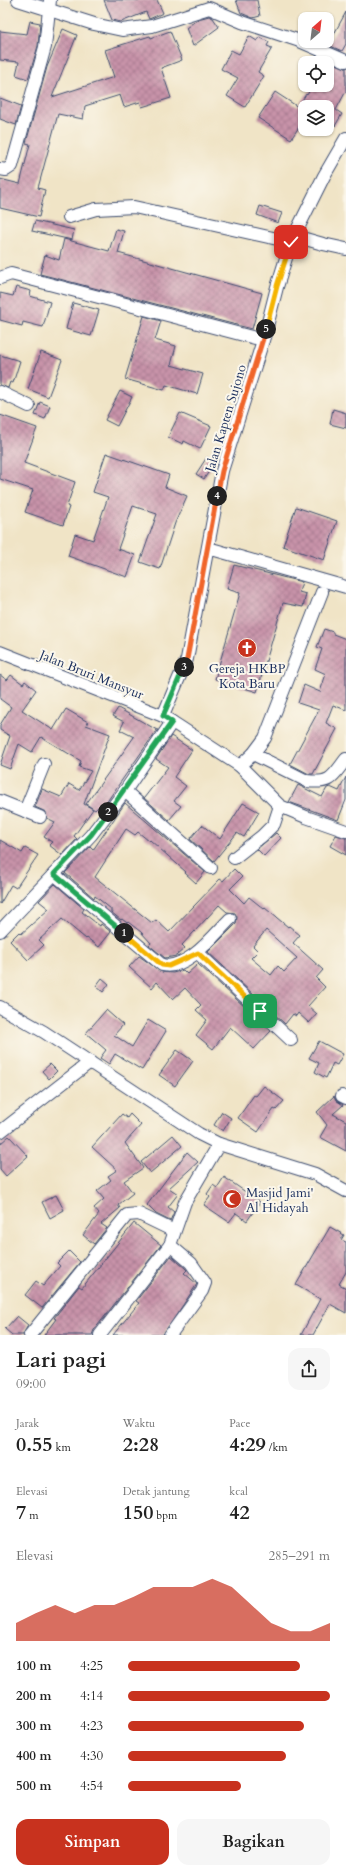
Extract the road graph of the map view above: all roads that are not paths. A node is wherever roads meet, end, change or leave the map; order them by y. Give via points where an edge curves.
1 (18, 0) edge
2 (50, 6) edge
3 (346, 61) edge
4 (346, 138) edge
5 (0, 169) edge
6 (69, 217) dead end
7 (293, 239) junction
8 (346, 249) edge
9 (0, 278) edge
10 (263, 340) junction
11 (0, 392) edge
12 (29, 406) dead end
13 (208, 548) junction
14 (346, 587) edge
15 (322, 592) dead end
16 (2, 655) edge
17 (168, 719) junction
18 (253, 754) junction
19 (346, 759) edge
20 (44, 764) dead end
21 (240, 766) junction
22 (125, 791) junction
23 (0, 801) edge
24 (280, 806) junction
25 (25, 811) junction
26 (40, 817) dead end
27 (346, 831) edge
28 (234, 858) dead end
29 (211, 868) dead end
30 (54, 874) junction
31 (230, 919) dead end
32 (0, 931) edge
33 (198, 953) junction
34 (0, 1007) edge
35 (290, 1040) dead end
36 (90, 1062) junction
37 (0, 1132) edge
38 (219, 1144) junction
39 (346, 1191) edge
40 (174, 1231) junction
41 (170, 1245) junction
42 (30, 1335) edge
43 (100, 1335) edge
44 (170, 1335) edge

1 - 2 street
2 - 3 street via 94,24 122,30 152,26 209,8
2 - 5 street via 45,47 12,166 6,170
4 - 7 street, Jalan Kapten Sujono
6 - 7 street via 96,209 134,207
7 - 8 street
7 - 10 street, Jalan Kapten Sujono
9 - 10 street via 11,274
10 - 13 street, Jalan Kapten Sujono via 222,471
11 - 12 street
13 - 14 street
13 - 17 street, Jalan Kapten Sujono via 187,659
15 - 18 street via 265,738
16 - 17 street, Jalan Bruri Mansyur
17 - 21 street, Jalan Bruri Mansyur
17 - 22 street, Jalan Kapten Sujono
18 - 19 street via 306,781 316,782 330,779
18 - 21 street
20 - 25 street
21 - 24 street, Jalan Bruri Mansyur
22 - 29 street
22 - 30 street, Jalan Kapten Sujono via 91,835
23 - 25 street
24 - 27 street
24 - 28 street via 274,824
25 - 26 street
30 - 32 street, Jalan Kapten Sujono
30 - 33 street via 162,965 169,966
31 - 33 street
33 - 35 street
34 - 36 street
36 - 37 street
36 - 38 street via 199,1134
38 - 39 street via 315,1174
38 - 40 street via 185,1202
40 - 41 street
40 - 42 street via 138,1214 127,1216
41 - 43 street
41 - 44 street via 191,1263 205,1283

